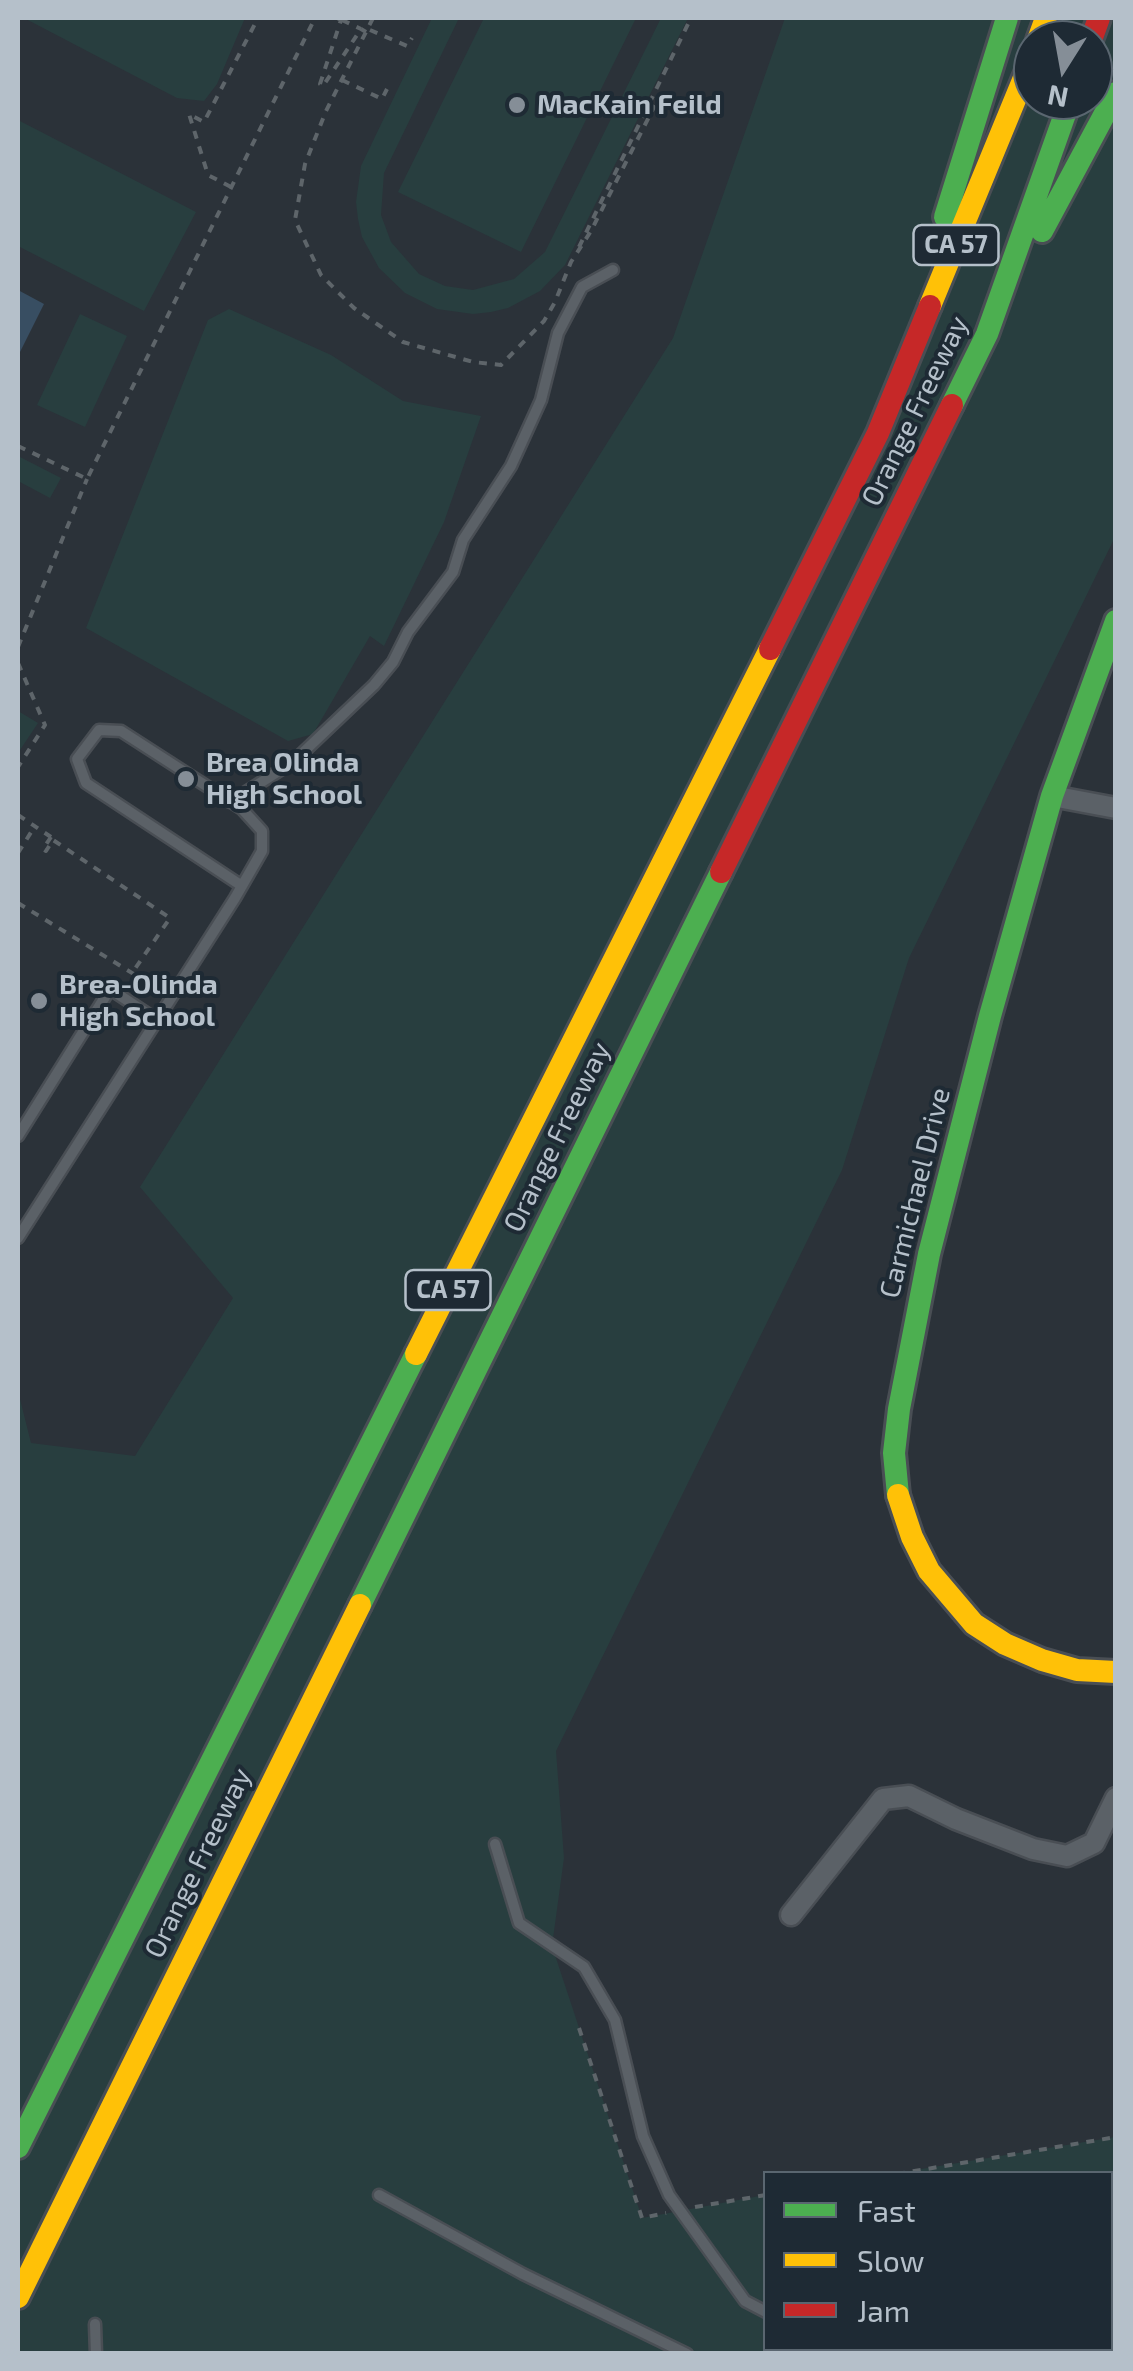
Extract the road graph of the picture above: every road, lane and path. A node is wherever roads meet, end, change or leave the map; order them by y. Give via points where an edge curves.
1 (258, 18) edge
2 (315, 18) edge
3 (339, 18) edge
4 (374, 18) edge
5 (692, 18) edge
6 (1007, 18) edge
7 (365, 30) junction
8 (412, 38) dead end
9 (342, 80) junction
10 (386, 89) dead end
11 (1116, 93) edge
12 (1013, 105) edge
13 (1063, 120) edge
14 (231, 188) junction
15 (613, 270) dead end
16 (987, 334) junction
17 (878, 433) junction
18 (18, 446) edge
19 (88, 479) junction
20 (1116, 621) edge
21 (18, 647) edge
22 (18, 663) edge
23 (18, 767) edge
24 (1052, 796) junction
25 (230, 802) junction
26 (1116, 808) edge
27 (18, 815) edge
28 (34, 826) junction
29 (51, 837) junction
30 (18, 853) edge
31 (242, 886) junction
32 (19, 905) edge
33 (18, 914) edge
34 (172, 916) dead end
35 (132, 973) junction
36 (138, 999) dead end
37 (158, 1020) junction
38 (18, 1136) edge
39 (18, 1238) edge
40 (1116, 1672) edge
41 (1116, 1798) edge
42 (495, 1844) dead end
43 (791, 1915) dead end
44 (1116, 2138) edge
45 (18, 2147) edge
46 (915, 2171) edge
47 (379, 2195) dead end
48 (18, 2297) edge
49 (763, 2310) edge
50 (94, 2324) dead end
51 (96, 2354) edge
52 (687, 2354) edge

1 - 14 path via 204,122 189,114 208,175
2 - 14 path
3 - 7 path
3 - 7 path via 323,86
4 - 7 path
5 - 9 path via 544,321 501,365 403,342 321,275 294,220 306,164
6 - 17 main road
7 - 8 path via 407,46
7 - 9 path
9 - 10 path via 382,99
11 - 16 main road
12 - 17 main road, Orange Freeway / CA 57
13 - 16 main road, Orange Freeway / CA 57
14 - 19 path
15 - 25 lane via 582,287 558,332 541,400 512,466 393,662 293,762
16 - 48 main road, Orange Freeway / CA 57
17 - 45 main road, Orange Freeway / CA 57
18 - 19 path
19 - 21 path
20 - 24 main road, Carmichael Drive
22 - 23 path via 44,724
24 - 26 street
24 - 40 main road, Carmichael Drive via 929,1254 899,1409 896,1481 899,1504 930,1572 974,1624 1042,1660
25 - 31 lane via 262,831 262,851
25 - 31 lane via 121,731 100,730 77,759 86,783
27 - 28 path
28 - 29 path
28 - 30 path
29 - 34 path
29 - 35 path via 43,849 53,840 170,918
31 - 37 lane
32 - 33 path
32 - 35 path
35 - 36 path via 150,984
37 - 38 lane via 110,989
37 - 39 lane
41 - 43 street via 1094,1843 1066,1856 1033,1849 909,1796 883,1799
42 - 49 lane via 519,1924 584,1968 614,2020 643,2136 669,2195 745,2301
44 - 46 path
47 - 52 lane
50 - 51 lane

